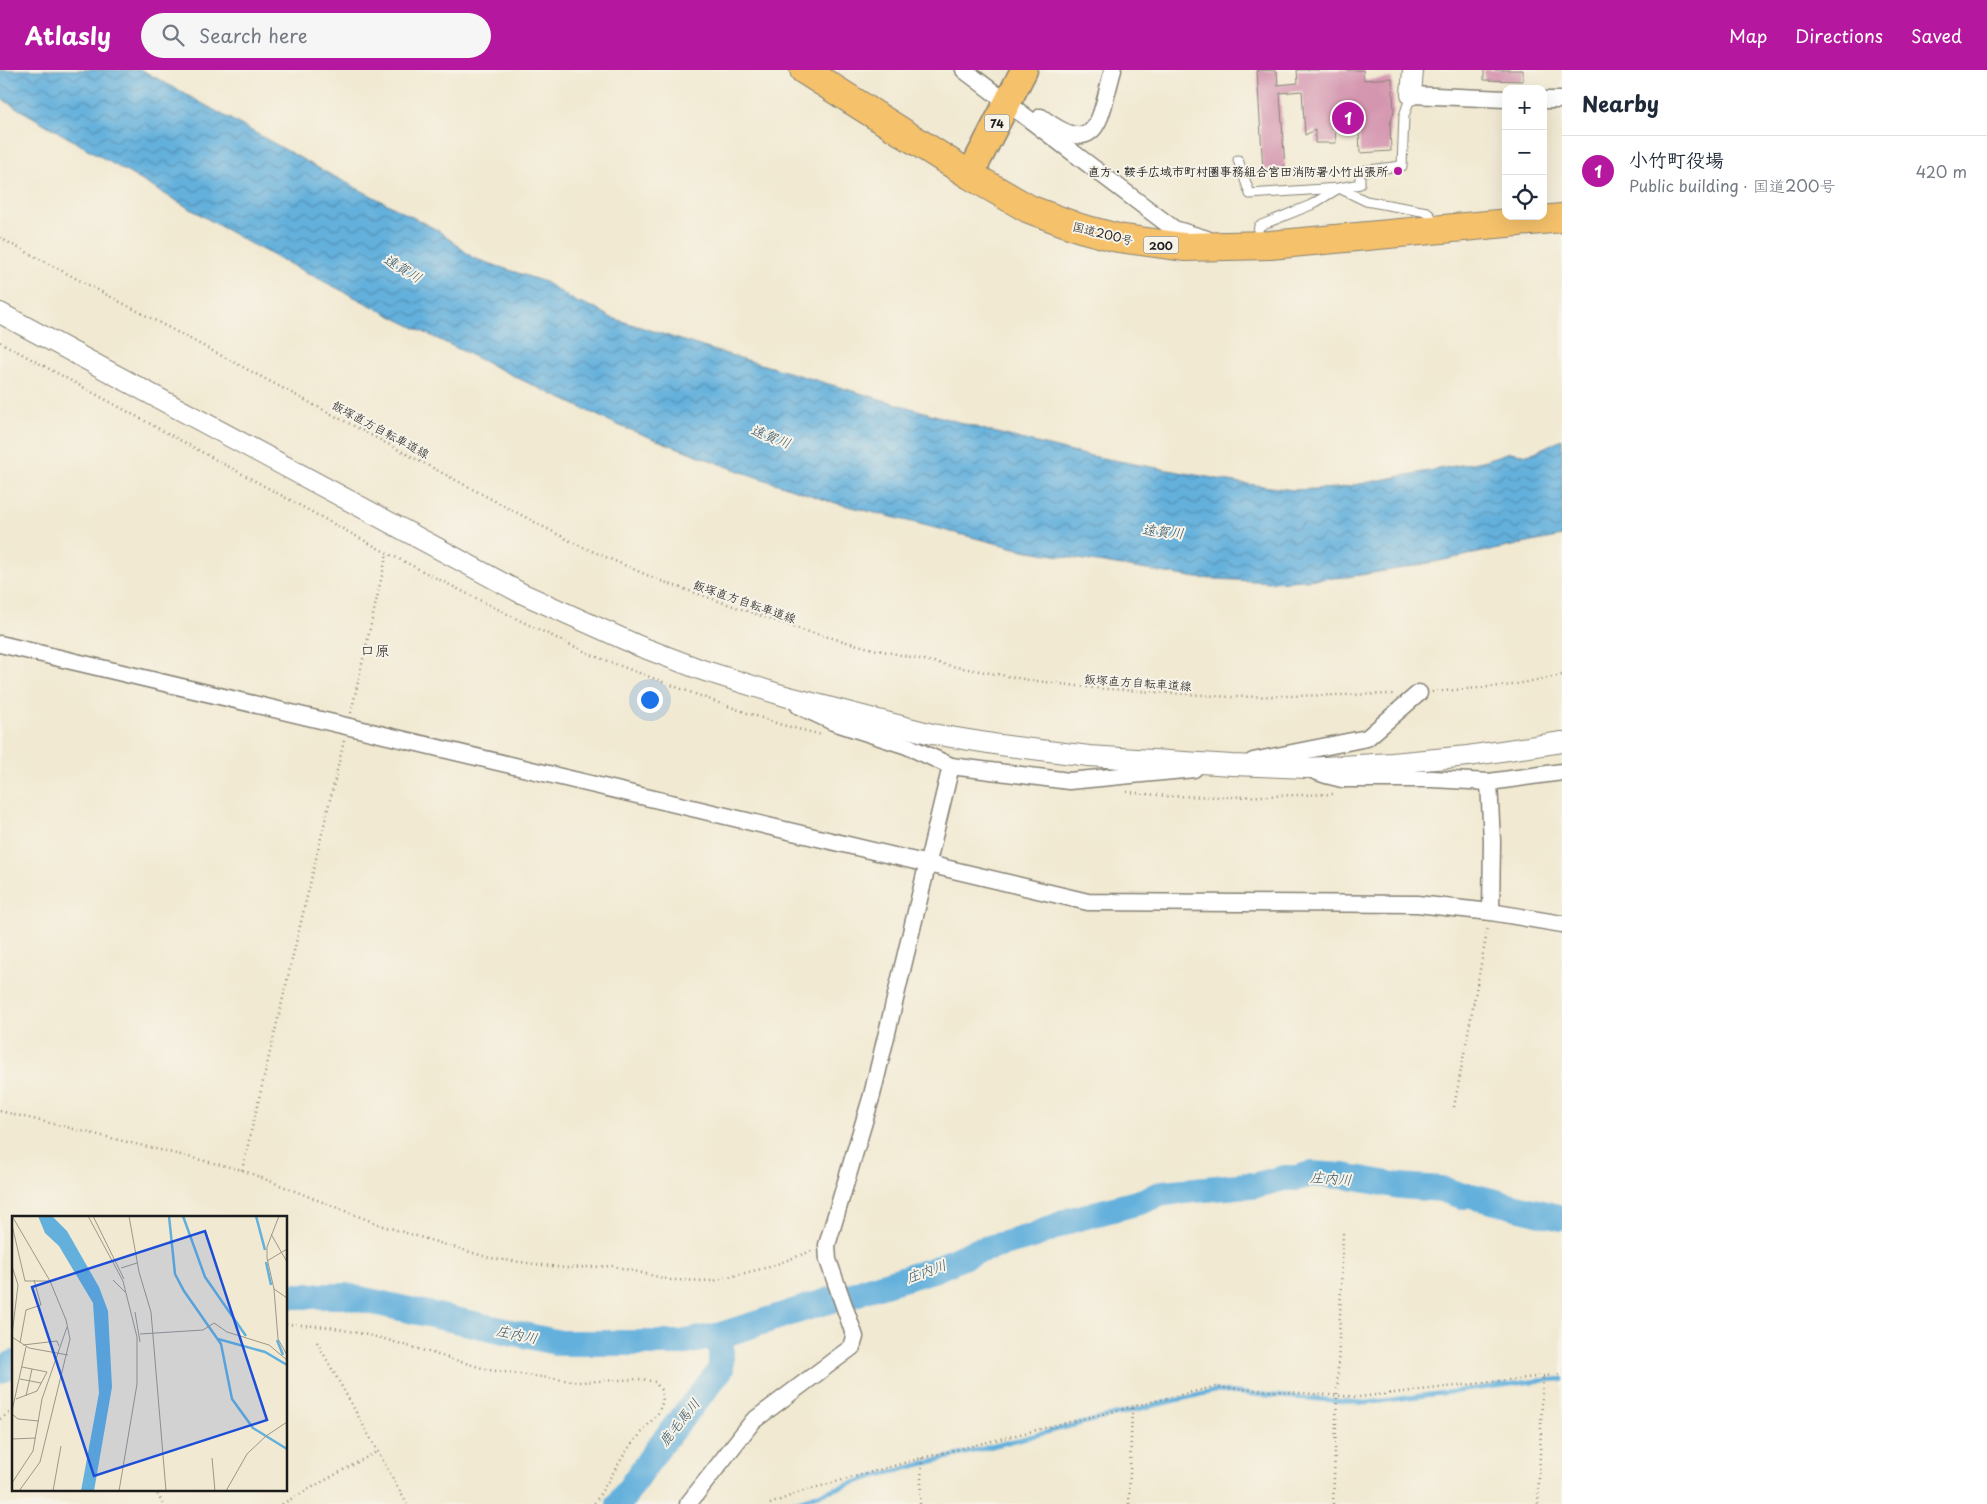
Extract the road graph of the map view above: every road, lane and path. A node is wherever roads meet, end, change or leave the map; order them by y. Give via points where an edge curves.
1 (804, 70) edge
2 (964, 70) edge
3 (1024, 70) edge
4 (1114, 70) edge
5 (1413, 70) edge
6 (1411, 95) junction
7 (1502, 99) edge
8 (1547, 100) edge
9 (1562, 100) edge
10 (1008, 101) junction
11 (1238, 160) dead end
12 (970, 175) junction
13 (1339, 188) junction
14 (1562, 218) edge
15 (1441, 230) junction
16 (0, 238) edge
17 (1244, 246) junction
18 (0, 313) edge
19 (0, 342) edge
20 (0, 644) edge
21 (1562, 675) edge
22 (1420, 693) junction
23 (785, 696) junction
24 (348, 727) junction
25 (1562, 742) edge
26 (1232, 765) junction
27 (951, 766) junction
28 (1307, 768) junction
29 (1562, 772) edge
30 (1489, 782) junction
31 (1122, 790) dead end
32 (1341, 793) dead end
33 (927, 864) junction
34 (1491, 912) junction
35 (1562, 924) edge
36 (1454, 1107) dead end
37 (0, 1111) edge
38 (242, 1170) junction
39 (1343, 1233) dead end
40 (827, 1252) junction
41 (288, 1324) edge
42 (317, 1342) dead end
43 (1562, 1374) edge
44 (1543, 1375) junction
45 (1338, 1395) junction
46 (1132, 1406) junction
47 (12, 1411) edge
48 (0, 1419) edge
49 (378, 1451) junction
50 (922, 1458) junction
51 (156, 1492) edge
52 (163, 1504) edge
53 (282, 1504) edge
54 (407, 1504) edge
55 (594, 1504) edge
56 (688, 1504) edge
57 (770, 1504) edge
58 (920, 1504) edge
59 (1129, 1504) edge
60 (1333, 1504) edge
61 (1538, 1504) edge

1 - 12 highway, 国道200号 / 200
2 - 10 street
3 - 10 main road, 74
4 - 10 street via 1096,125 1085,136 1066,132 1028,106
5 - 6 street
6 - 7 street
6 - 13 lane via 1404,116 1402,166 1360,171 1360,184
8 - 9 street
10 - 12 main road, 74
10 - 17 street via 1174,230
11 - 13 lane via 1250,194
12 - 17 highway, 国道200号 / 200 via 1029,209 1118,238 1184,247
13 - 15 lane via 1366,201 1427,212
13 - 17 lane via 1310,205 1260,226
14 - 15 highway, 国道200号 / 200
15 - 17 highway, 国道200号 / 200
16 - 22 path, 飯塚直方自転車道線 via 574,543 658,580 793,627 957,667 1093,688 1232,698
18 - 23 street via 521,593 639,646
19 - 24 path via 387,553
20 - 24 street
21 - 22 path, 飯塚直方自転車道線 via 1512,685
22 - 26 street via 1367,738
23 - 26 street via 932,734 1000,745 1088,756
23 - 27 street via 833,722 907,746
24 - 33 street
24 - 38 path
25 - 28 street via 1468,756
26 - 27 street via 1069,781
26 - 28 street
27 - 33 street
28 - 30 street via 1342,779
29 - 30 street
30 - 34 street
31 - 32 path via 1195,796
33 - 34 street via 1088,902 1417,904
33 - 40 street via 872,1095
34 - 35 street
34 - 36 path
37 - 38 path
38 - 40 path via 392,1228 490,1258 565,1268 613,1266 671,1280 714,1281
39 - 45 path
40 - 56 street via 856,1337 852,1347 753,1421
41 - 55 path via 330,1327 372,1336 489,1370 579,1382 642,1379 654,1382 661,1390 663,1401 658,1413 627,1450
42 - 49 path
43 - 44 path
44 - 45 path via 1359,1397
44 - 61 path
45 - 46 path via 1212,1387
45 - 60 path
46 - 50 path
46 - 59 path
47 - 48 path
49 - 53 path
49 - 54 path
50 - 57 path via 800,1492
50 - 58 path
51 - 52 path

